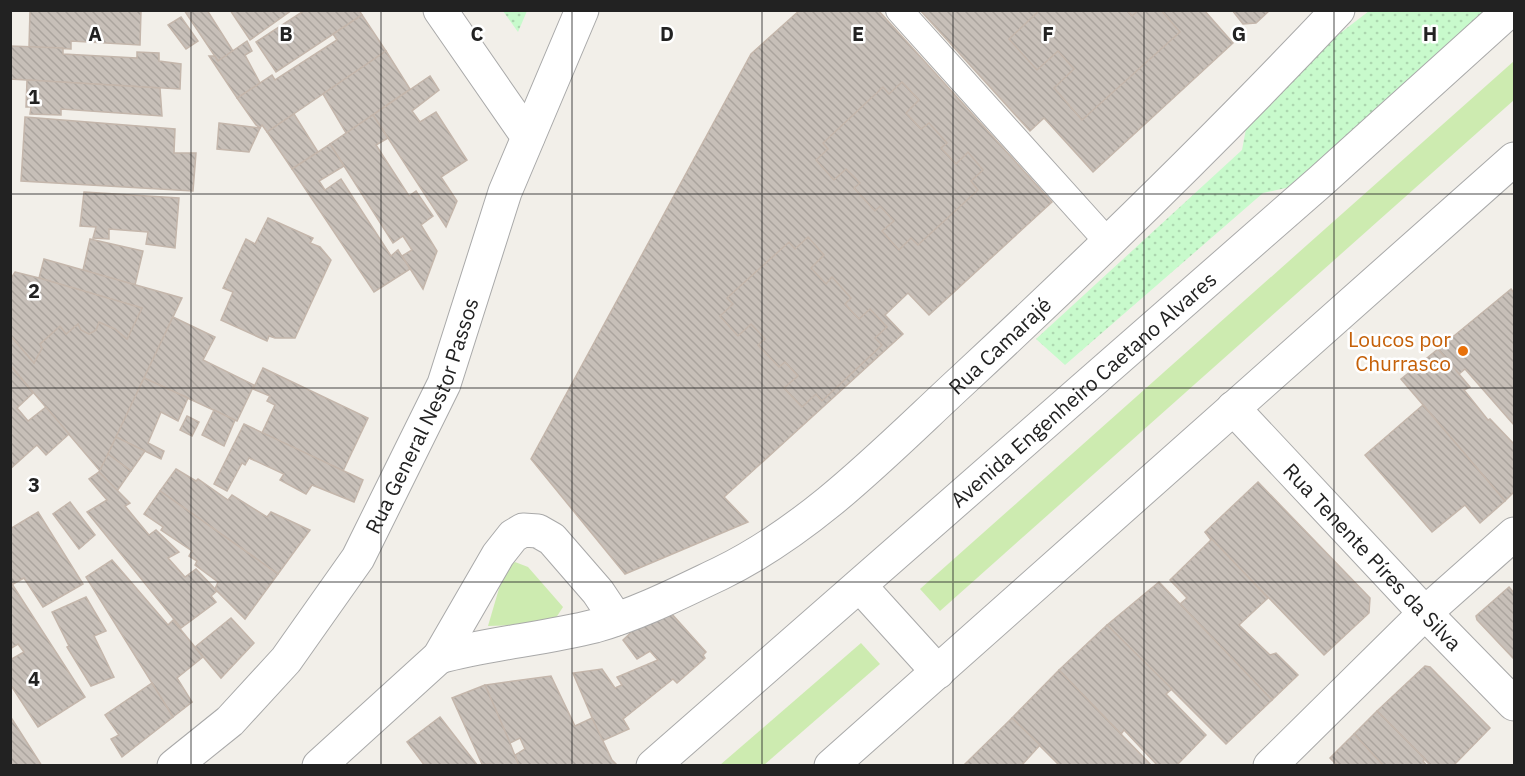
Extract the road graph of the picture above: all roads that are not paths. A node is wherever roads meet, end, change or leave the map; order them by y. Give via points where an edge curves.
1 (440, 10) edge
2 (582, 10) edge
3 (899, 10) edge
4 (1338, 10) edge
5 (1510, 10) edge
6 (528, 137) junction
7 (1515, 159) edge
8 (1108, 242) junction
9 (1233, 408) junction
10 (1515, 534) edge
11 (860, 586) junction
12 (1425, 614) junction
13 (616, 619) junction
14 (439, 657) junction
15 (938, 672) junction
16 (1515, 704) edge
17 (174, 765) edge
18 (319, 765) edge
19 (653, 765) edge
20 (831, 765) edge
21 (1270, 765) edge

1 - 6 street
2 - 6 street, Rua General Nestor Passos
3 - 8 lane
4 - 8 street, Rua Camarajé via 1233,121
5 - 11 street, Avenida Engenheiro Caetano Alvares
6 - 17 street, Rua General Nestor Passos via 505,192 444,384 358,558 286,660 230,721
7 - 9 street
8 - 13 street, Rua Camarajé via 824,507 756,555
9 - 12 street, Rua Tenente Píres da Silva
9 - 15 street
10 - 12 street
11 - 15 street
11 - 19 street, Avenida Engenheiro Caetano Alvares
12 - 16 street, Rua Tenente Píres da Silva
12 - 21 street
13 - 14 street, Rua Camarajé via 566,633
13 - 14 street via 552,539 538,531 523,530 513,536 486,574
14 - 18 street
15 - 20 street

